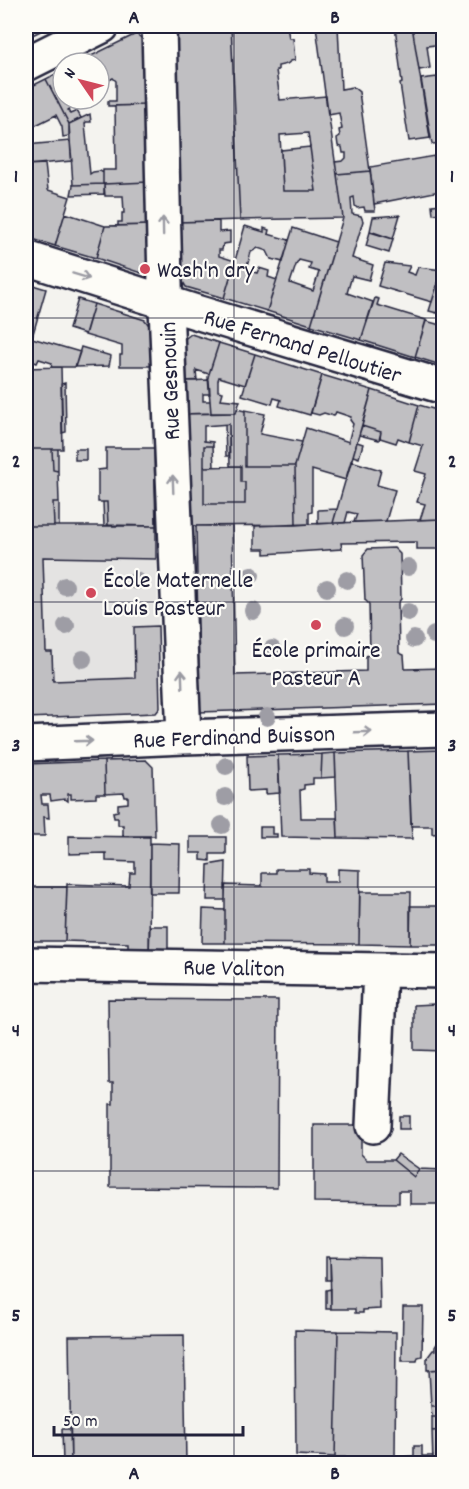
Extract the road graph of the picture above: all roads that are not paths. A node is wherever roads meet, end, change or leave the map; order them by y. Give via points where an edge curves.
1 (102, 26) edge
2 (159, 26) edge
3 (26, 64) edge
4 (26, 258) edge
5 (165, 303) junction
6 (444, 387) edge
7 (444, 729) edge
8 (184, 737) junction
9 (26, 744) edge
10 (26, 964) edge
11 (380, 970) junction
12 (444, 971) edge
13 (373, 1125) dead end

1 - 3 street
5 -> 2 street, Rue Gesnouin
4 -> 5 street, Rue Fernand Pelloutier
5 - 6 street, Rue Fernand Pelloutier
8 -> 5 street, Rue Gesnouin
8 -> 7 street, Rue Ferdinand Buisson
9 -> 8 street, Rue Ferdinand Buisson
10 - 11 street, Rue Valiton
11 - 12 street, Rue Valiton
11 - 13 street

